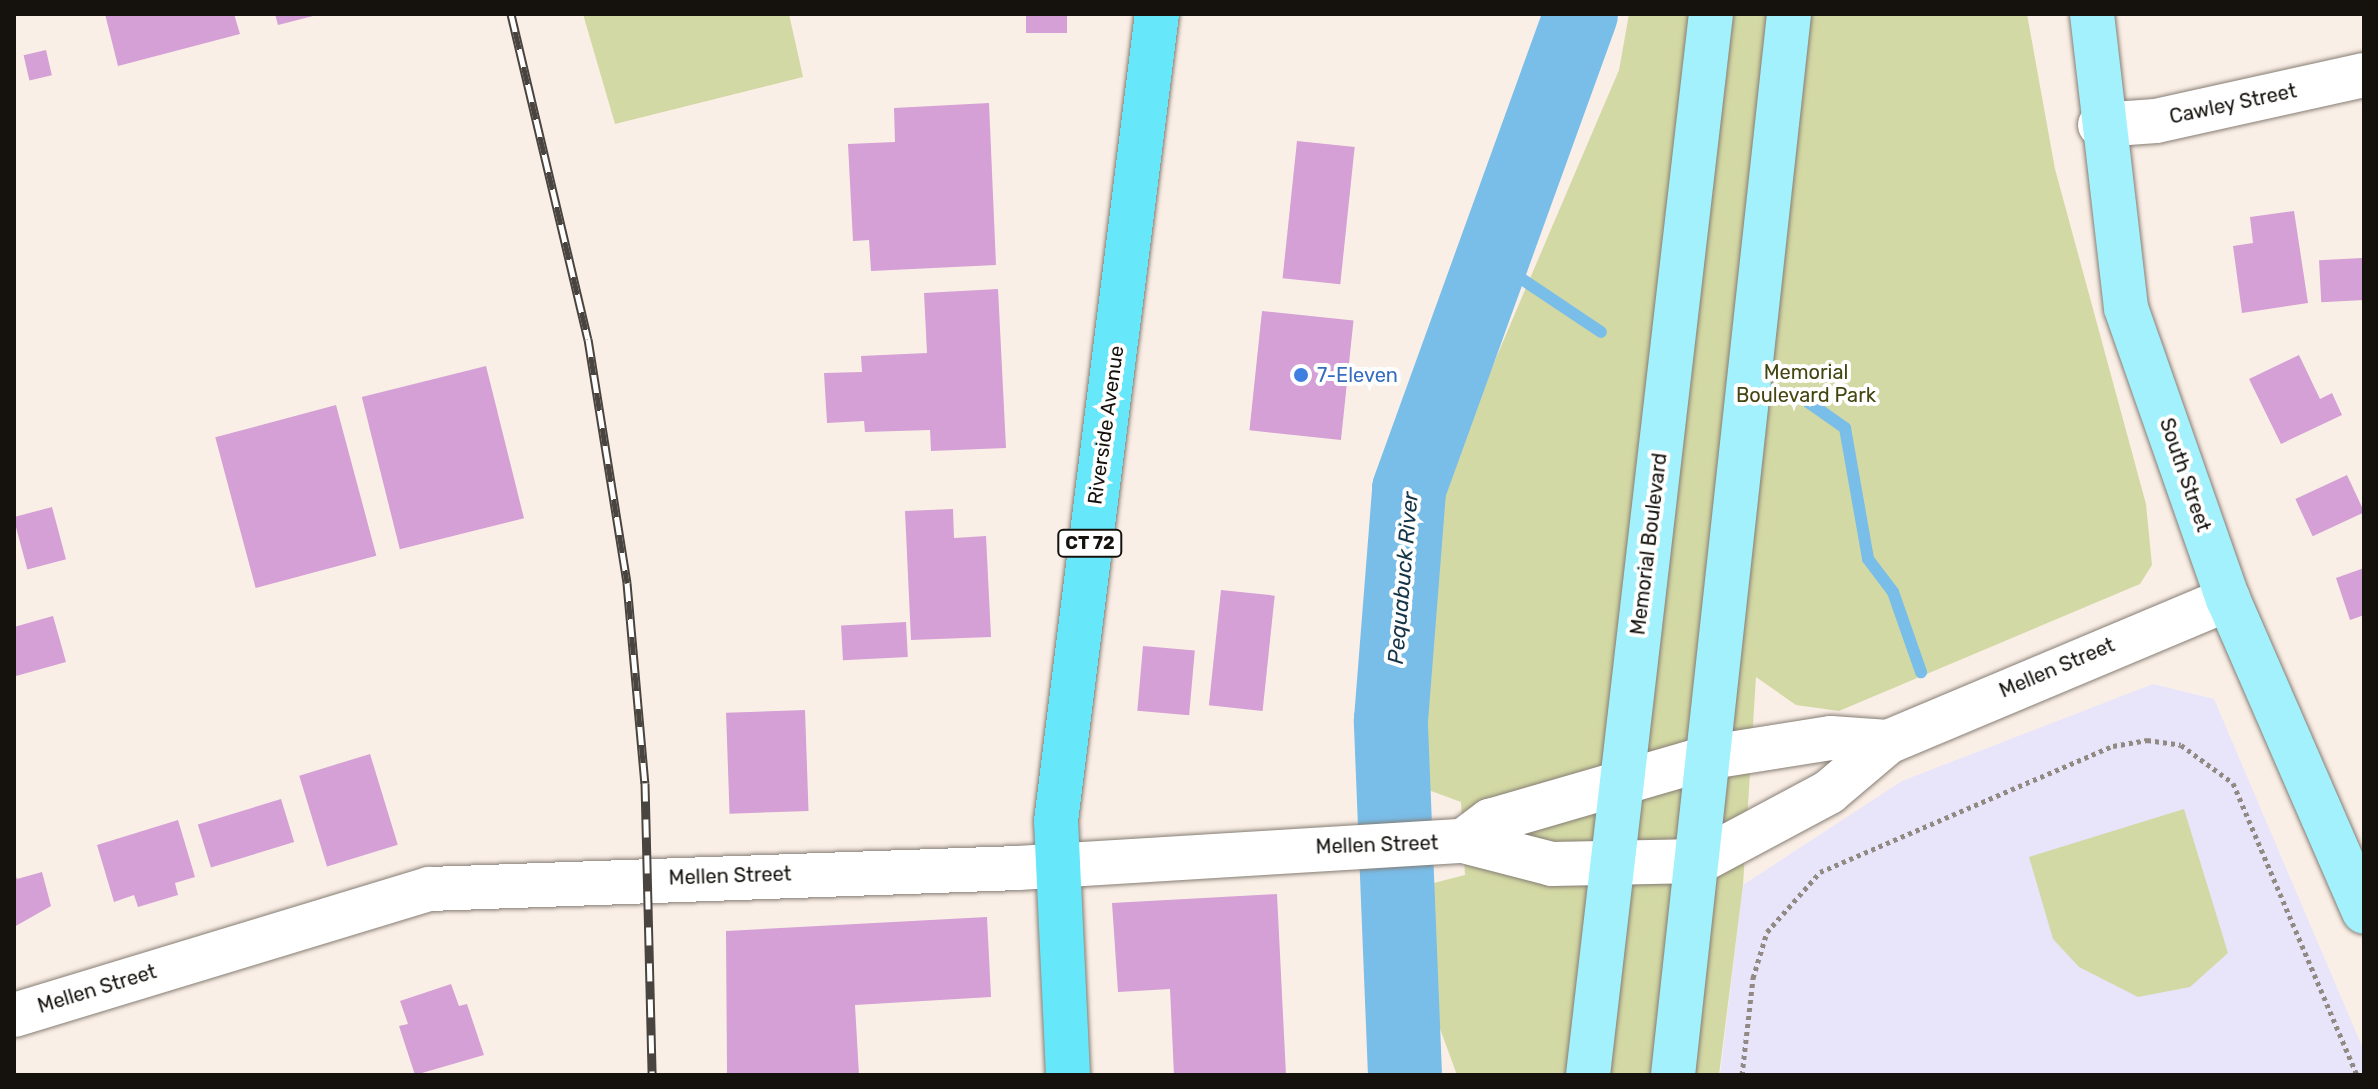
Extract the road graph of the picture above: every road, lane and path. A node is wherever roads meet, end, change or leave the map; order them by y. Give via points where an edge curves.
1 (1157, 14) edge
2 (1711, 14) edge
3 (1789, 14) edge
4 (2092, 14) edge
5 (2364, 75) edge
6 (2100, 125) junction
7 (2228, 599) junction
8 (1888, 742) junction
9 (1711, 757) junction
10 (1621, 780) junction
11 (1463, 841) junction
12 (1700, 861) junction
13 (1058, 864) junction
14 (1611, 867) junction
15 (2364, 912) edge
16 (14, 1015) edge
17 (1068, 1075) edge
18 (1588, 1075) edge
19 (1673, 1075) edge
20 (1742, 1075) edge
21 (2357, 1075) edge

1 - 13 highway, Riverside Avenue / CT 72 via 1065,731
2 - 10 main road, Memorial Boulevard
3 - 9 main road
4 - 6 main road, South Street
5 - 6 street, Cawley Street via 2156,121
6 - 7 main road, South Street via 2126,308
7 - 8 street, Mellen Street
7 - 15 main road, South Street
8 - 9 street, Mellen Street via 1831,738
8 - 12 street, Mellen Street via 1829,792
9 - 10 street, Mellen Street
9 - 12 main road
10 - 11 street, Mellen Street via 1490,821
10 - 14 main road, Memorial Boulevard
11 - 13 street, Mellen Street
11 - 14 street, Mellen Street via 1552,864
12 - 14 street, Mellen Street
12 - 19 main road
13 - 16 street, Mellen Street via 429,889
13 - 17 highway, Riverside Avenue / CT 72
14 - 18 main road, Memorial Boulevard
20 - 21 path via 1753,978 1767,932 1820,872 2113,746 2147,740 2181,745 2233,783

